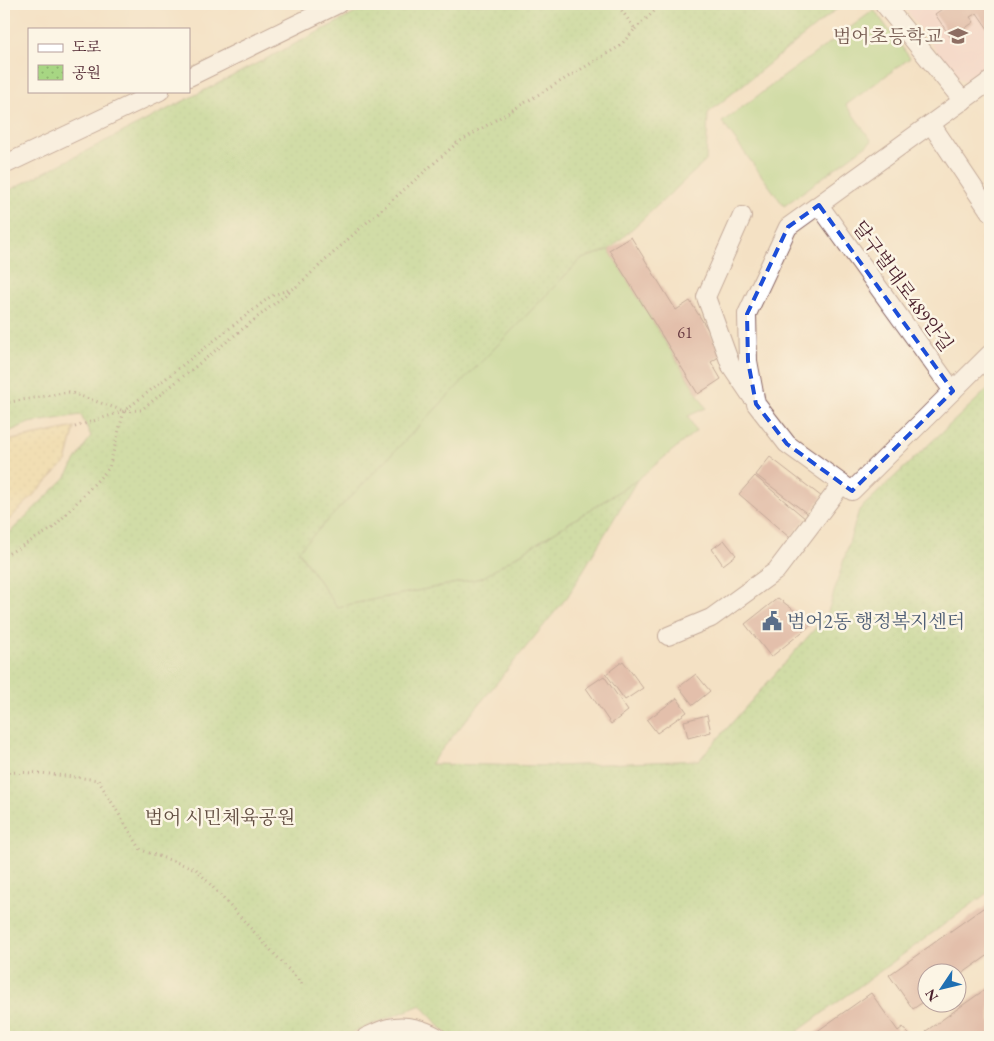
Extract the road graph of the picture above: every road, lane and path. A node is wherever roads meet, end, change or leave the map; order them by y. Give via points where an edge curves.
1 (338, 4) edge
2 (617, 4) edge
3 (662, 4) edge
4 (884, 4) edge
5 (636, 29) junction
6 (190, 78) edge
7 (990, 81) edge
8 (158, 92) edge
9 (962, 101) junction
10 (930, 124) junction
11 (4, 165) edge
12 (819, 205) junction
13 (990, 212) edge
14 (742, 216) dead end
15 (296, 287) junction
16 (990, 354) edge
17 (953, 391) junction
18 (4, 403) edge
19 (756, 404) junction
20 (124, 411) junction
21 (75, 427) dead end
22 (842, 484) junction
23 (4, 556) edge
24 (668, 636) dead end
25 (4, 772) edge
26 (303, 986) dead end
27 (366, 1037) edge
28 (437, 1037) edge

1 - 6 street
2 - 5 path
3 - 5 path
4 - 9 street
5 - 15 path via 620,46 457,143
7 - 9 street
8 - 11 street
9 - 10 street
10 - 12 street
10 - 13 street
12 - 17 street, 달구벌대로489안길
12 - 19 street via 788,227 747,314 748,361
14 - 19 street via 706,297 731,366
15 - 20 path via 271,296
15 - 20 path via 140,410
16 - 17 street
17 - 22 street via 852,491
18 - 20 path via 69,392
19 - 22 street via 787,444
20 - 21 path
20 - 23 path via 109,468 52,530
22 - 24 street via 776,571 712,618
25 - 26 path via 98,780 142,850 196,869
27 - 28 street via 390,1027 408,1027

